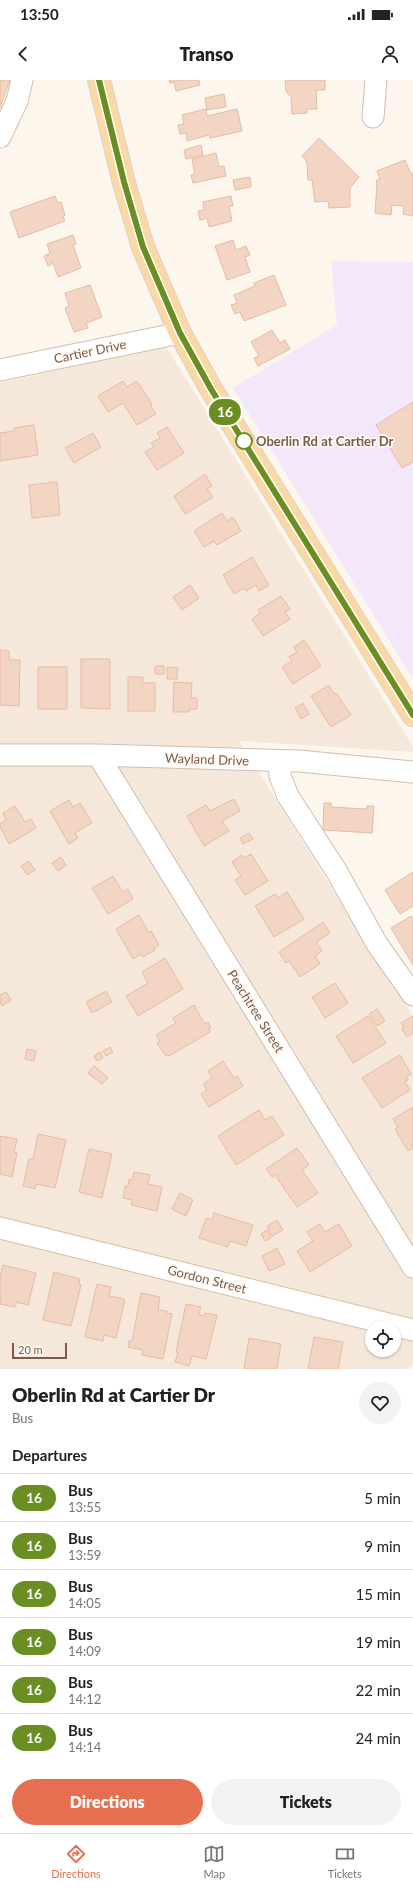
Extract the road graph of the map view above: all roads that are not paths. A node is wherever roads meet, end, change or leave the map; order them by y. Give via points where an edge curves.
1 (22, 80) edge
2 (99, 80) edge
3 (376, 80) edge
4 (373, 117) dead end
5 (0, 137) edge
6 (180, 333) junction
7 (0, 370) edge
8 (413, 715) edge
9 (0, 755) edge
10 (98, 755) junction
11 (279, 761) junction
12 (413, 772) edge
13 (413, 995) edge
14 (0, 1228) edge
15 (413, 1267) edge
16 (413, 1330) edge

1 - 5 street via 17,101
2 - 6 main road via 143,247
3 - 4 street
6 - 7 street, Cartier Drive
6 - 8 main road via 211,389
9 - 10 street, Wayland Drive
10 - 11 street, Wayland Drive
10 - 15 street, Peachtree Street
11 - 12 street, Wayland Drive
11 - 13 street via 280,776 288,796 377,944
14 - 16 street, Gordon Street

